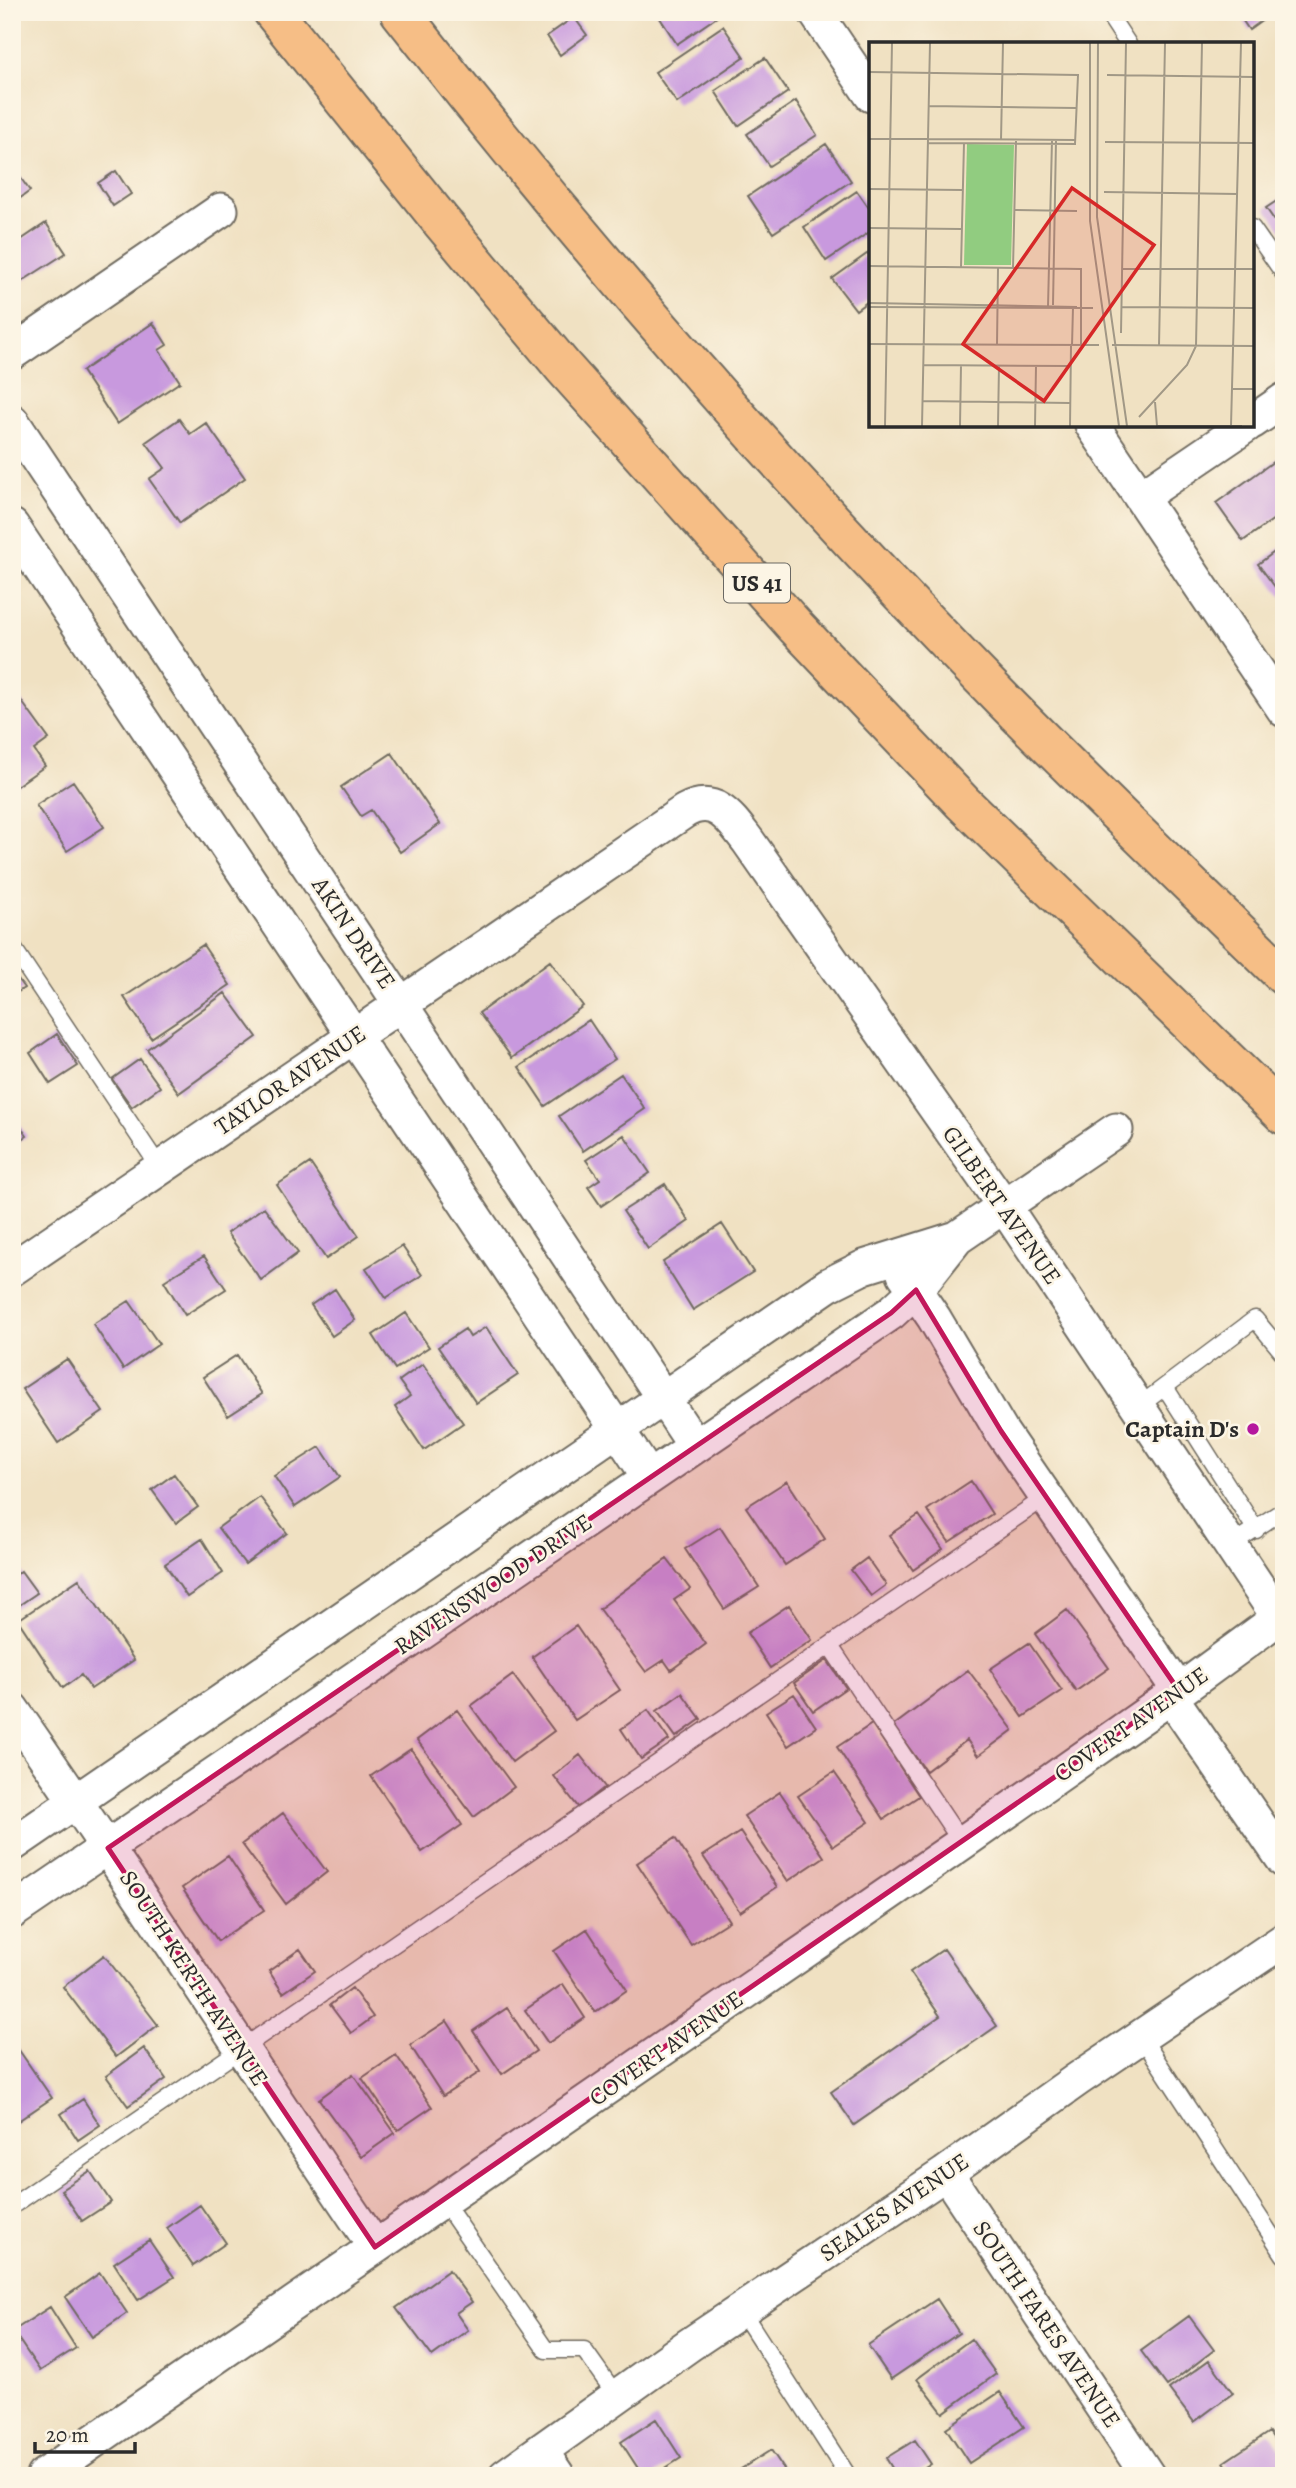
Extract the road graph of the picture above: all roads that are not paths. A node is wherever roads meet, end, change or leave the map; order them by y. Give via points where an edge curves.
1 (273, 12) edge
2 (400, 12) edge
3 (815, 12) edge
4 (1107, 12) edge
5 (1127, 42) edge
6 (869, 92) edge
7 (221, 210) dead end
8 (1254, 231) edge
9 (1284, 274) edge
10 (12, 353) edge
11 (1284, 400) edge
12 (12, 421) edge
13 (1254, 421) edge
14 (1093, 427) edge
15 (1244, 427) edge
16 (1141, 498) junction
17 (12, 526) edge
18 (1284, 710) edge
19 (709, 805) joint
20 (12, 946) edge
21 (1284, 976) edge
22 (401, 1004) junction
23 (354, 1036) junction
24 (1284, 1115) edge
25 (1116, 1130) dead end
26 (160, 1168) junction
27 (1004, 1206) junction
28 (957, 1238) junction
29 (892, 1258) junction
30 (12, 1269) edge
31 (916, 1290) junction
32 (1284, 1354) edge
33 (1152, 1397) junction
34 (664, 1399) junction
35 (618, 1430) junction
36 (695, 1446) junction
37 (649, 1477) junction
38 (1046, 1497) junction
39 (1284, 1510) edge
40 (1243, 1537) junction
41 (1281, 1616) edge
42 (830, 1646) junction
43 (1175, 1694) junction
44 (12, 1709) edge
45 (76, 1801) junction
46 (962, 1843) junction
47 (12, 1844) edge
48 (108, 1847) junction
49 (1284, 1861) edge
50 (12, 1912) edge
51 (1284, 1940) edge
52 (1141, 2036) junction
53 (240, 2048) junction
54 (946, 2172) junction
55 (443, 2201) junction
56 (12, 2206) edge
57 (375, 2247) junction
58 (1284, 2255) edge
59 (741, 2311) junction
60 (618, 2398) junction
61 (550, 2463) edge
62 (43, 2476) edge
63 (505, 2476) edge
64 (848, 2476) edge
65 (1148, 2476) edge

1 - 24 highway, US 41 via 565,368 796,627 963,803
2 - 21 highway via 677,348 877,568 1003,700
3 - 6 street
4 - 5 lane
7 - 10 street
8 - 9 lane
11 - 13 street
12 - 22 street, AKIN DRIVE
14 - 16 street
15 - 16 street
16 - 18 street
17 - 23 street
19 - 22 street, TAYLOR AVENUE via 685,811
19 - 27 street, GILBERT AVENUE via 730,819 748,841
20 - 26 lane
22 - 23 street, TAYLOR AVENUE
22 - 34 street, AKIN DRIVE
23 - 26 street, TAYLOR AVENUE
23 - 35 street
25 - 27 street, RAVENSWOOD DRIVE
26 - 30 street, TAYLOR AVENUE
27 - 28 street, RAVENSWOOD DRIVE
27 - 33 street, GILBERT AVENUE
28 - 29 street, RAVENSWOOD DRIVE
28 - 31 street, RAVENSWOOD DRIVE
29 - 31 street
29 - 34 street, RAVENSWOOD DRIVE via 840,1277
31 - 36 street, RAVENSWOOD DRIVE via 891,1313
31 - 38 street
32 - 33 lane via 1255,1319
33 - 40 street, GILBERT AVENUE
34 - 35 street, RAVENSWOOD DRIVE
34 - 36 street, AKIN DRIVE
35 - 37 street
35 - 45 street, RAVENSWOOD DRIVE
36 - 37 street, RAVENSWOOD DRIVE
37 - 48 street, RAVENSWOOD DRIVE
38 - 42 lane
38 - 43 street
39 - 40 lane
40 - 41 street, GILBERT AVENUE
41 - 43 street, COVERT AVENUE
42 - 46 lane
42 - 53 lane
43 - 46 street, COVERT AVENUE
43 - 49 street
44 - 45 street, SOUTH KERTH AVENUE
45 - 47 street, RAVENSWOOD DRIVE
45 - 48 street, SOUTH KERTH AVENUE
46 - 55 street, COVERT AVENUE
48 - 50 street, RAVENSWOOD DRIVE
48 - 53 street, SOUTH KERTH AVENUE
51 - 52 street, SEALES AVENUE
52 - 54 street, SEALES AVENUE
52 - 58 lane
53 - 56 lane
53 - 57 street, SOUTH KERTH AVENUE
54 - 59 street, SEALES AVENUE
54 - 65 street, SOUTH FARES AVENUE
55 - 57 street, COVERT AVENUE
55 - 60 lane via 546,2350 584,2350
57 - 62 street, COVERT AVENUE
59 - 60 street, SEALES AVENUE
59 - 64 lane
60 - 61 street, SEALES AVENUE
61 - 63 street, SEALES AVENUE

